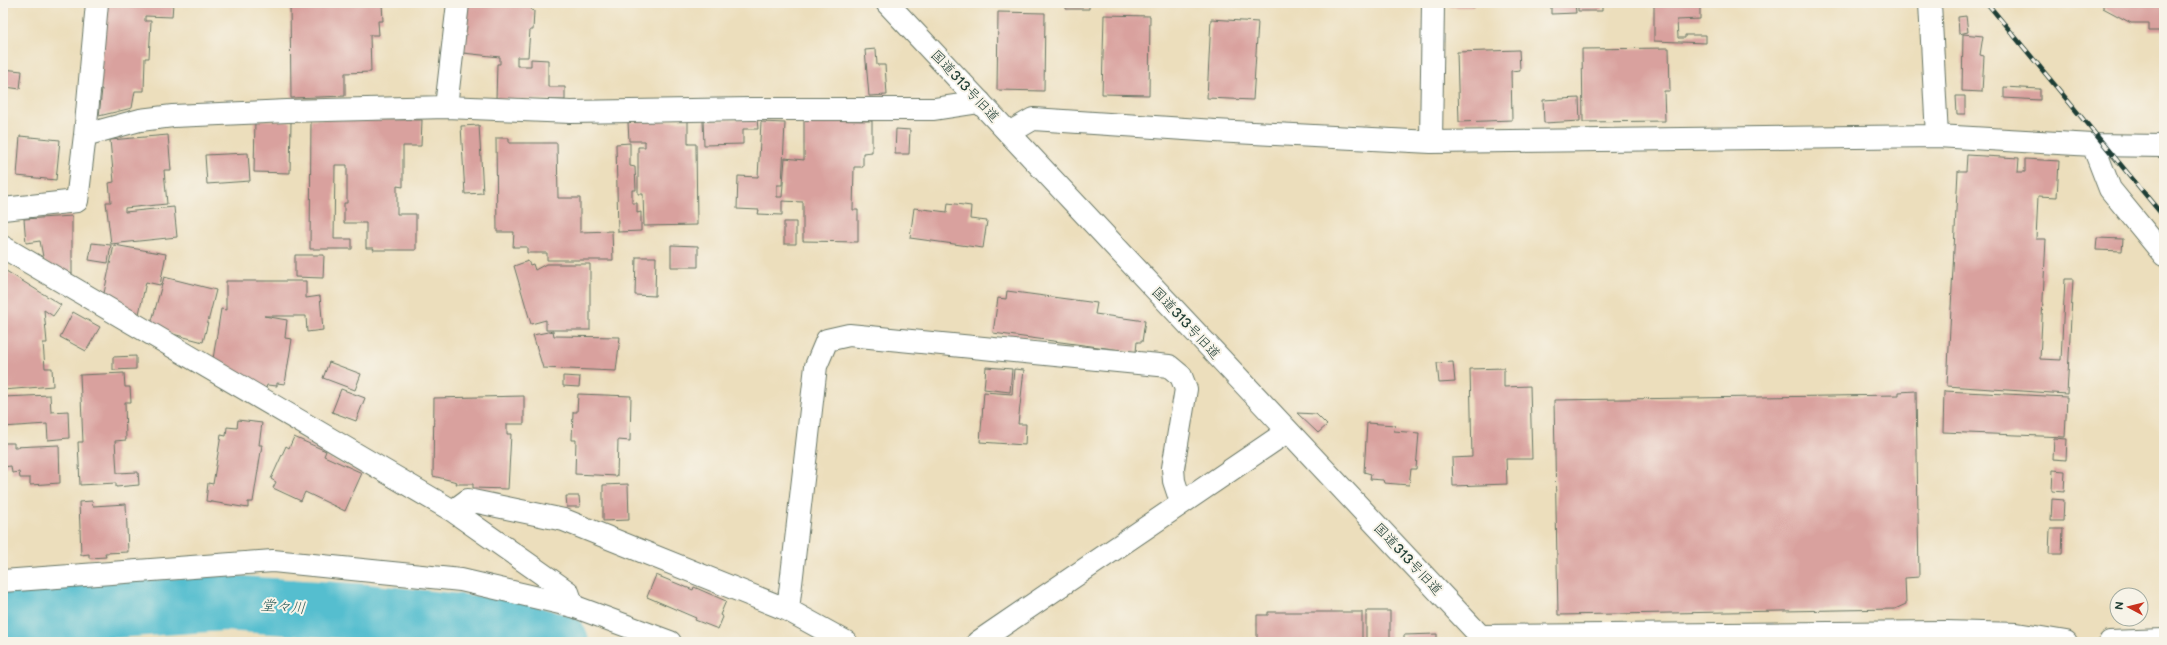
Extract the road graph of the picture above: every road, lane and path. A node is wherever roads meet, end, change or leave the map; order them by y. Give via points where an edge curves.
1 (97, 3) edge
2 (458, 3) edge
3 (887, 3) edge
4 (1433, 3) edge
5 (1930, 3) edge
6 (980, 102) junction
7 (446, 107) junction
8 (1009, 133) junction
9 (86, 135) junction
10 (1937, 136) junction
11 (1431, 142) junction
12 (2093, 145) junction
13 (2164, 146) edge
14 (3, 209) edge
15 (3, 247) edge
16 (2164, 255) edge
17 (1288, 431) junction
18 (1181, 502) junction
19 (453, 511) junction
20 (3, 581) edge
21 (573, 606) junction
22 (788, 610) junction
23 (1483, 639) edge
24 (2164, 640) edge
25 (670, 642) edge
26 (846, 642) edge
27 (978, 642) edge
28 (2066, 642) edge
29 (2110, 642) edge

1 - 9 street
2 - 7 street
3 - 6 street, 国道313号旧道
4 - 11 street
5 - 10 street
6 - 7 street via 934,109 571,112
6 - 8 street, 国道313号旧道
7 - 9 street via 287,110 174,116 140,120
8 - 11 street via 1033,119 1215,132
8 - 17 street, 国道313号旧道
9 - 14 street via 77,201
10 - 11 street
10 - 12 street
12 - 13 street
12 - 16 street via 2110,189
15 - 19 street
17 - 18 street
17 - 23 street, 国道313号旧道
18 - 22 street via 1174,481 1173,468 1186,389 1181,376 1169,366 850,335 827,340 816,366
18 - 27 street
19 - 21 street via 568,592
19 - 22 street via 468,500 564,520
20 - 21 street via 273,561 461,580
21 - 25 street
22 - 26 street
23 - 28 street via 1945,632 2017,634
24 - 29 street

